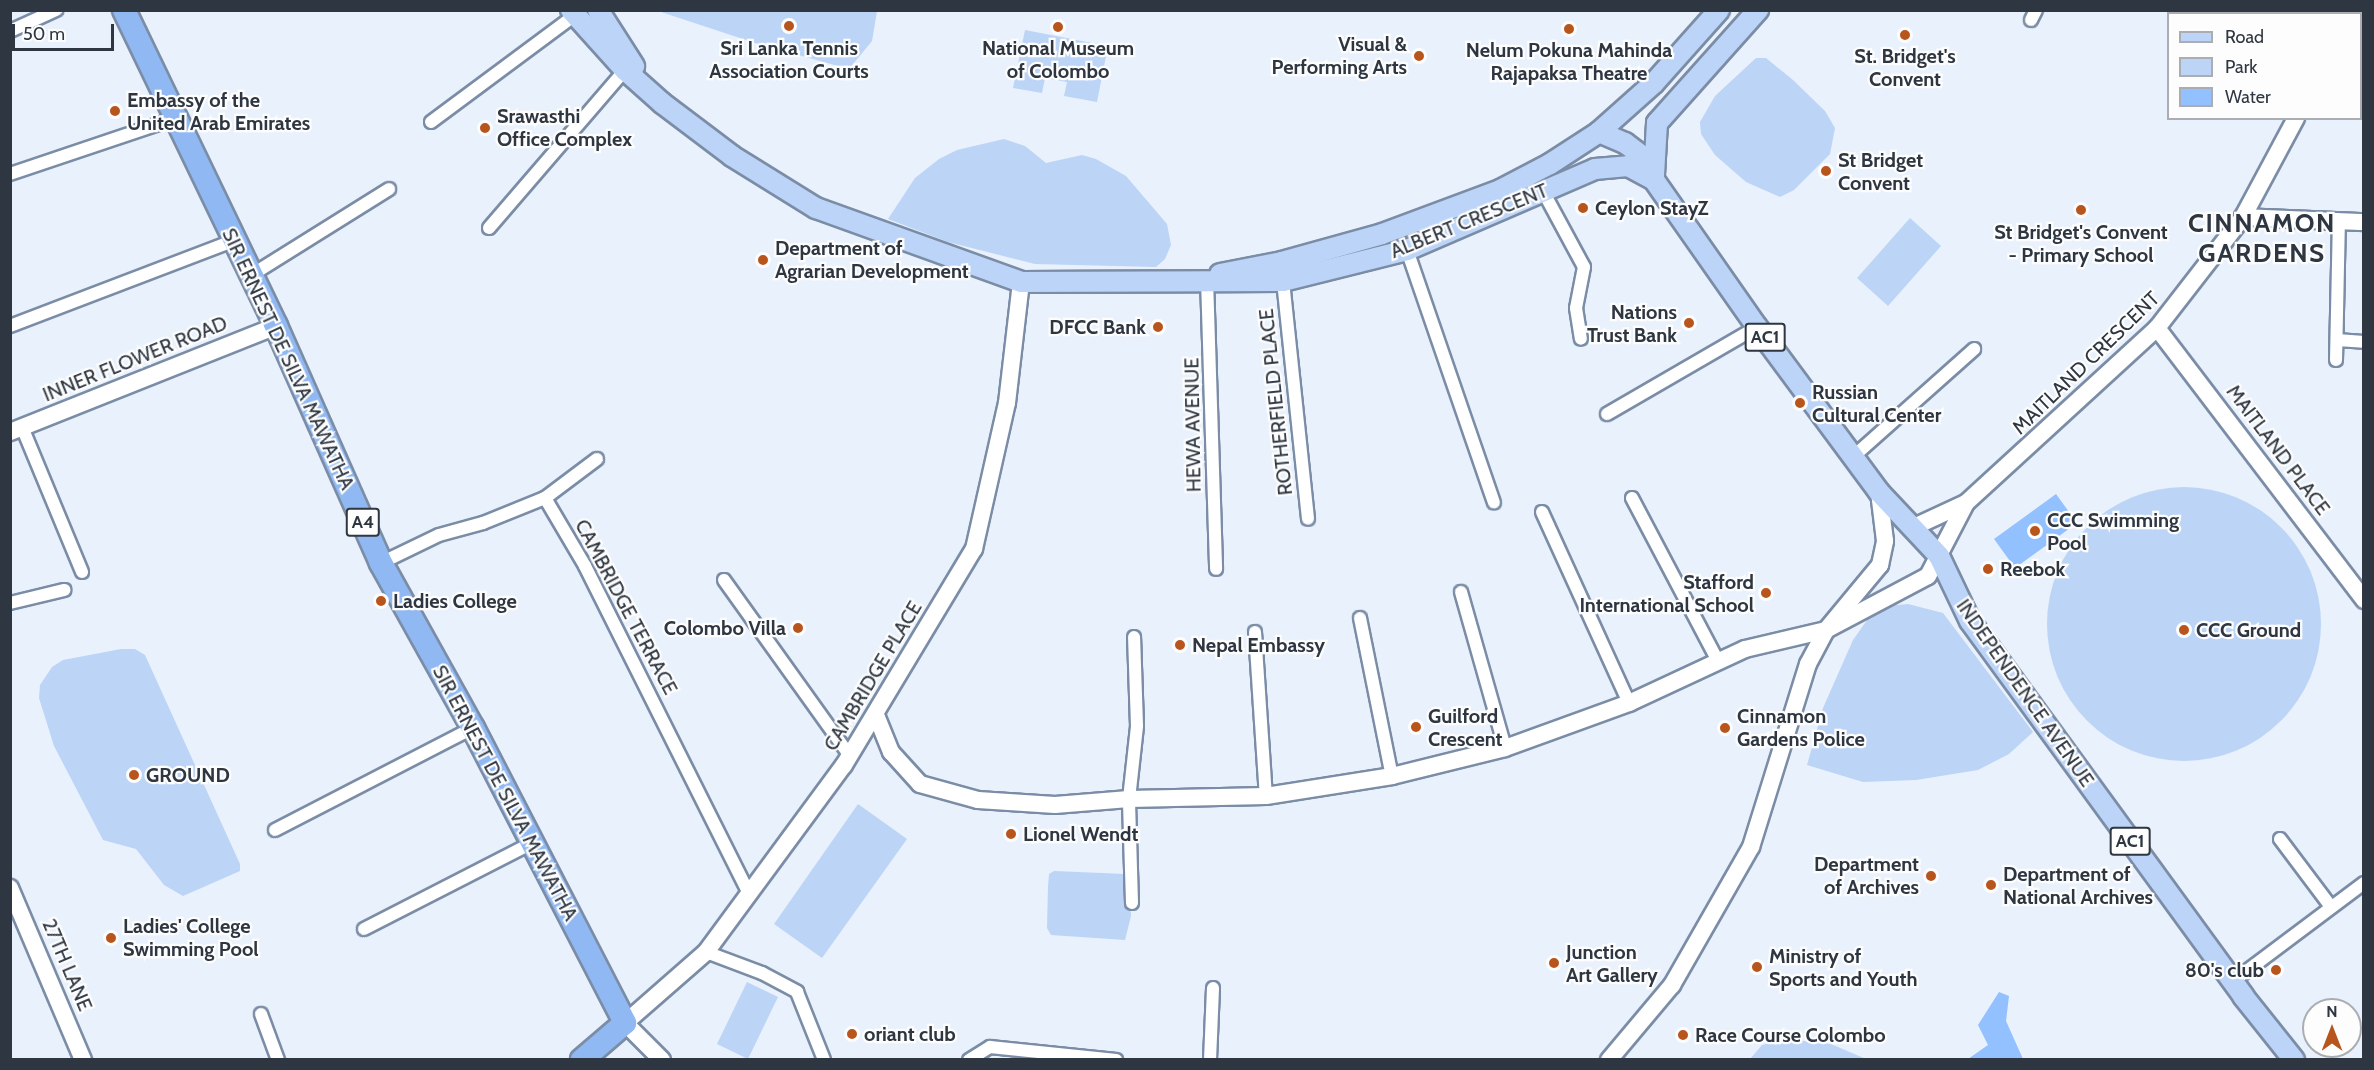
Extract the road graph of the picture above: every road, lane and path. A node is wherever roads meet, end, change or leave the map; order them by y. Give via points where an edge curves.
1 (56, 10) edge
2 (124, 10) edge
3 (598, 10) edge
4 (1719, 10) edge
5 (1758, 10) edge
6 (573, 13) edge
7 (10, 31) edge
8 (625, 70) junction
9 (650, 91) junction
10 (1635, 99) junction
11 (176, 118) junction
12 (2295, 120) edge
13 (431, 122) dead end
14 (1657, 123) junction
15 (1599, 132) junction
16 (10, 174) edge
17 (1654, 180) junction
18 (389, 189) dead end
19 (1544, 193) junction
20 (1450, 209) junction
21 (2243, 217) junction
22 (2339, 222) junction
23 (2364, 222) edge
24 (489, 228) dead end
25 (1437, 237) junction
26 (233, 242) junction
27 (1407, 250) junction
28 (250, 276) junction
29 (1207, 279) junction
30 (1283, 281) junction
31 (1021, 282) junction
32 (10, 326) edge
33 (276, 326) junction
34 (1757, 327) junction
35 (2157, 328) junction
36 (1581, 339) dead end
37 (2337, 340) junction
38 (2364, 342) edge
39 (1974, 349) dead end
40 (2336, 360) dead end
41 (1607, 414) dead end
42 (16, 429) edge
43 (1854, 456) junction
44 (597, 459) dead end
45 (1879, 492) junction
46 (545, 498) junction
47 (1632, 498) dead end
48 (1494, 502) dead end
49 (1966, 503) junction
50 (1542, 512) dead end
51 (1308, 519) dead end
52 (1914, 527) junction
53 (1939, 556) junction
54 (381, 563) junction
55 (1216, 569) dead end
56 (82, 572) dead end
57 (724, 580) dead end
58 (64, 590) dead end
59 (1461, 592) dead end
60 (2364, 600) edge
61 (10, 603) edge
62 (1360, 618) dead end
63 (1826, 630) junction
64 (1255, 632) dead end
65 (1134, 637) dead end
66 (1718, 661) junction
67 (1629, 703) junction
68 (876, 715) junction
69 (473, 728) junction
70 (1505, 748) junction
71 (850, 756) junction
72 (1392, 776) junction
73 (1266, 796) junction
74 (1129, 799) junction
75 (275, 830) dead end
76 (2280, 839) dead end
77 (532, 843) junction
78 (2364, 883) edge
79 (10, 888) edge
80 (749, 893) junction
81 (1132, 903) dead end
82 (2331, 907) junction
83 (364, 929) dead end
84 (706, 952) junction
85 (2232, 982) junction
86 (1213, 988) dead end
87 (261, 1014) dead end
88 (625, 1023) junction
89 (2284, 1055) edge
90 (83, 1059) edge
91 (278, 1059) edge
92 (582, 1059) edge
93 (662, 1059) edge
94 (824, 1059) edge
95 (969, 1059) edge
96 (1116, 1059) edge
97 (1210, 1059) edge
98 (1609, 1059) edge

1 - 7 street
2 - 11 highway, SIR ERNEST DE SILVA MAWATHA / A4
3 - 9 main road
4 - 10 main road, ALBERT CRESCENT
5 - 14 main road
6 - 8 main road, ALBERT CRESCENT
6 - 13 street
8 - 9 main road, ALBERT CRESCENT
8 - 24 street
9 - 31 main road, ALBERT CRESCENT via 732,156 816,208
10 - 14 main road via 1640,117
10 - 15 main road, ALBERT CRESCENT
11 - 16 street
11 - 26 highway, SIR ERNEST DE SILVA MAWATHA / A4
12 - 21 main road, MAITLAND CRESCENT
14 - 17 main road
15 - 17 main road, INDEPENDENCE AVENUE via 1634,148
15 - 20 main road, ALBERT CRESCENT via 1500,190
17 - 19 main road, ALBERT CRESCENT via 1628,165 1614,164
17 - 34 main road, INDEPENDENCE AVENUE / AC1
18 - 28 street
19 - 25 main road, ALBERT CRESCENT
19 - 36 street via 1584,267 1576,308
20 - 25 main road
20 - 29 main road, ALBERT CRESCENT via 1382,234
21 - 22 main road
21 - 35 main road, MAITLAND CRESCENT
22 - 23 main road
22 - 37 street
25 - 27 main road, ALBERT CRESCENT
26 - 28 highway, SIR ERNEST DE SILVA MAWATHA / A4
26 - 32 street
27 - 30 main road, ALBERT CRESCENT
27 - 48 street
28 - 33 highway, SIR ERNEST DE SILVA MAWATHA / A4
29 - 30 main road, ALBERT CRESCENT via 1226,283
29 - 31 main road, ALBERT CRESCENT via 1115,284
29 - 55 street, HEWA AVENUE
30 - 51 street, ROTHERFIELD PLACE
31 - 68 main road, CAMBRIDGE PLACE via 1007,403 974,549
33 - 42 main road, INNER FLOWER ROAD
33 - 54 highway, SIR ERNEST DE SILVA MAWATHA / A4
34 - 41 street
34 - 43 main road, INDEPENDENCE AVENUE / AC1
35 - 49 main road, MAITLAND CRESCENT
35 - 60 main road, MAITLAND PLACE
37 - 38 street
37 - 40 street
39 - 43 street
42 - 56 street
43 - 45 main road, INDEPENDENCE AVENUE / AC1
44 - 46 street
45 - 52 main road, INDEPENDENCE AVENUE / AC1
45 - 63 main road via 1885,542 1880,565
46 - 54 street via 483,523 439,535
46 - 80 street, CAMBRIDGE TERRACE via 585,566
47 - 66 street
49 - 52 main road, MAITLAND CRESCENT
49 - 53 main road, MAITLAND CRESCENT
50 - 67 street
52 - 53 main road, INDEPENDENCE AVENUE / AC1
53 - 63 main road, MAITLAND CRESCENT via 1928,576
53 - 85 main road, INDEPENDENCE AVENUE / AC1 via 1970,621
54 - 69 highway, SIR ERNEST DE SILVA MAWATHA / A4
57 - 71 street
58 - 61 street
59 - 70 street
62 - 72 street
63 - 66 main road, MAITLAND CRESCENT via 1745,650
63 - 98 main road via 1808,664 1751,847 1672,985
64 - 73 street
65 - 74 street via 1137,726
66 - 67 main road, MAITLAND CRESCENT
67 - 70 main road, MAITLAND CRESCENT
68 - 71 main road, CAMBRIDGE PLACE
68 - 74 main road, MAITLAND CRESCENT via 891,752 921,784 978,800 1055,805
69 - 75 street
69 - 77 highway, SIR ERNEST DE SILVA MAWATHA / A4
70 - 72 main road, MAITLAND CRESCENT
71 - 80 main road, CAMBRIDGE PLACE
72 - 73 main road, MAITLAND CRESCENT
73 - 74 main road, MAITLAND CRESCENT
74 - 81 street
76 - 82 street
77 - 83 street
77 - 88 highway, SIR ERNEST DE SILVA MAWATHA / A4
78 - 82 street
79 - 90 main road, 27TH LANE
80 - 84 main road, CAMBRIDGE PLACE
82 - 85 street
84 - 88 main road, CAMBRIDGE PLACE
84 - 94 street via 762,973 797,992
85 - 89 main road, INDEPENDENCE AVENUE / AC1
86 - 97 street
87 - 91 street
88 - 92 highway
88 - 93 main road
95 - 96 street via 990,1047

